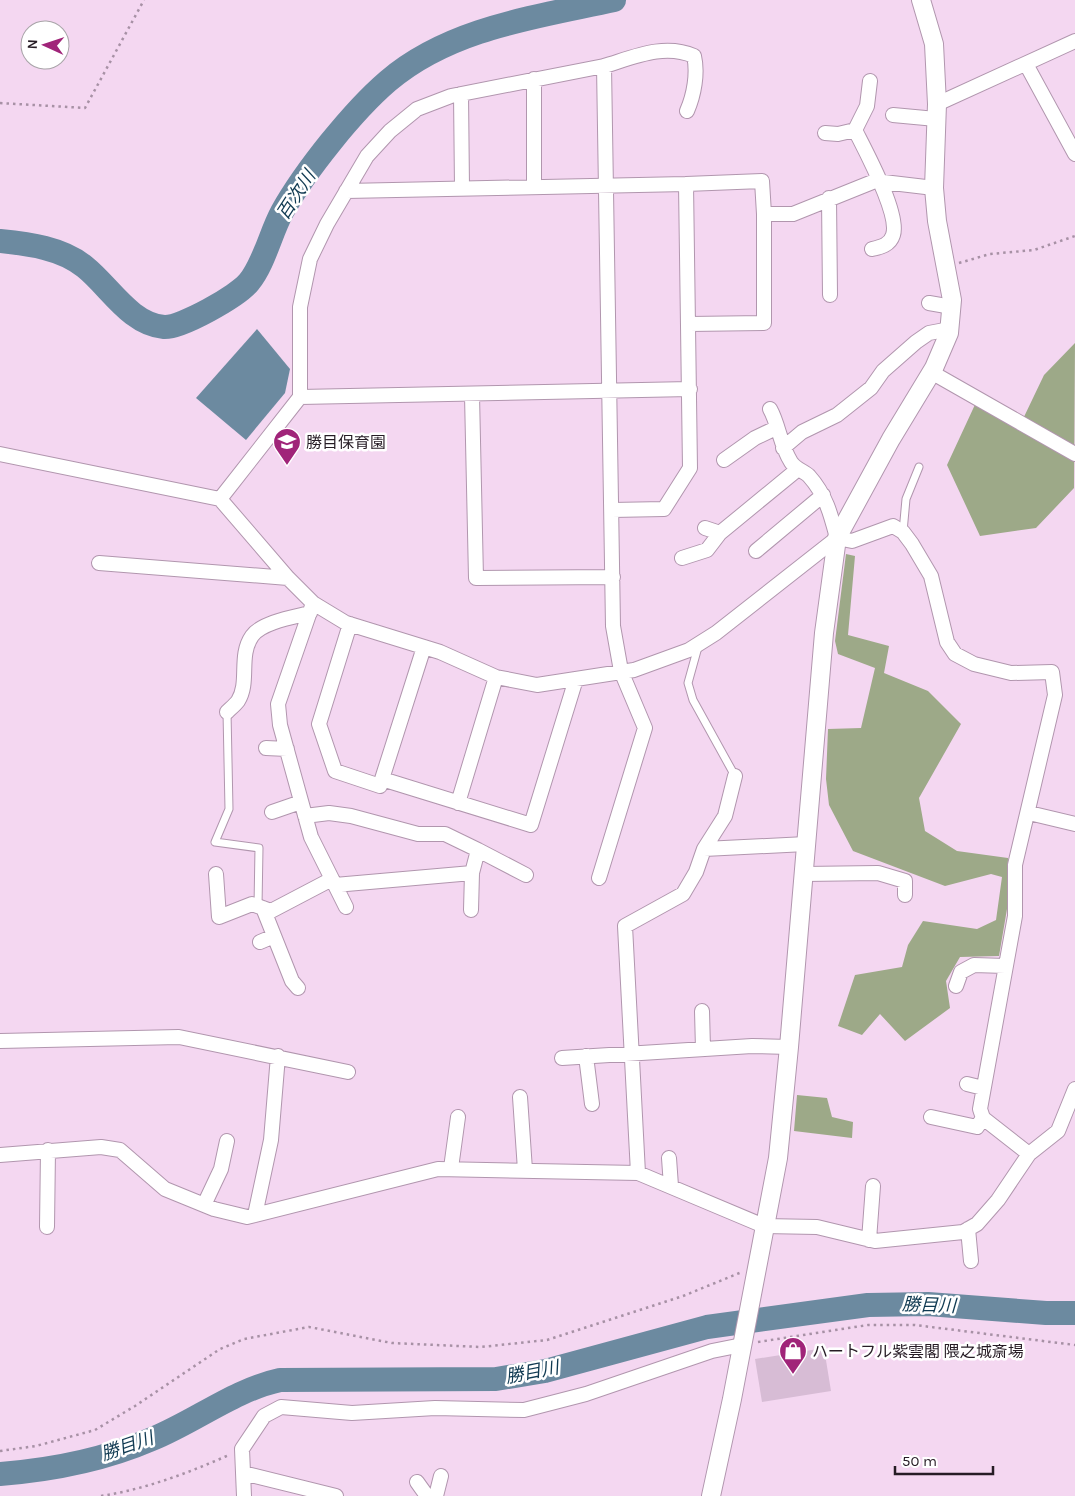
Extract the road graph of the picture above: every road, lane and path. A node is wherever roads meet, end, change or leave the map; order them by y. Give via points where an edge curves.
1 (144, 0) edge
2 (921, 0) edge
3 (1075, 41) edge
4 (1026, 64) junction
5 (604, 66) junction
6 (534, 79) junction
7 (870, 82) dead end
8 (461, 94) junction
9 (0, 103) edge
10 (687, 111) dead end
11 (937, 111) junction
12 (893, 115) dead end
13 (855, 130) junction
14 (825, 133) dead end
15 (1075, 154) edge
16 (881, 181) junction
17 (686, 184) junction
18 (607, 185) junction
19 (534, 187) junction
20 (462, 188) junction
21 (934, 188) junction
22 (346, 191) junction
23 (829, 198) junction
24 (764, 214) junction
25 (1075, 236) edge
26 (872, 249) dead end
27 (946, 268) junction
28 (830, 295) dead end
29 (929, 303) dead end
30 (952, 307) junction
31 (689, 324) junction
32 (950, 329) junction
33 (932, 372) junction
34 (690, 389) junction
35 (610, 392) junction
36 (472, 394) junction
37 (300, 397) junction
38 (770, 409) dead end
39 (776, 428) junction
40 (782, 448) junction
41 (0, 454) edge
42 (1075, 454) edge
43 (724, 460) dead end
44 (919, 467) dead end
45 (798, 468) junction
46 (823, 495) junction
47 (220, 499) junction
48 (612, 510) junction
49 (705, 528) dead end
50 (903, 532) junction
51 (720, 534) junction
52 (837, 538) junction
53 (756, 550) dead end
54 (682, 558) dead end
55 (99, 563) dead end
56 (613, 577) junction
57 (288, 578) junction
58 (311, 608) junction
59 (350, 624) junction
60 (699, 644) junction
61 (424, 647) junction
62 (622, 671) junction
63 (496, 677) junction
64 (576, 679) junction
65 (227, 712) joint
66 (266, 748) dead end
67 (287, 749) junction
68 (735, 776) joint
69 (382, 779) junction
70 (301, 802) junction
71 (458, 802) junction
72 (272, 812) dead end
73 (1029, 812) junction
74 (305, 816) junction
75 (1075, 824) edge
76 (806, 844) junction
77 (704, 849) junction
78 (478, 850) junction
79 (472, 873) junction
80 (216, 874) dead end
81 (804, 874) junction
82 (526, 875) dead end
83 (599, 878) dead end
84 (334, 882) junction
85 (905, 895) dead end
86 (260, 907) junction
87 (346, 907) dead end
88 (471, 910) dead end
89 (274, 936) junction
90 (260, 942) dead end
91 (1005, 966) junction
92 (956, 986) dead end
93 (298, 988) dead end
94 (702, 1011) dead end
95 (0, 1041) edge
96 (789, 1047) junction
97 (703, 1049) junction
98 (632, 1054) junction
99 (278, 1056) junction
100 (586, 1056) junction
101 (562, 1058) dead end
102 (348, 1072) dead end
103 (967, 1084) dead end
104 (984, 1088) junction
105 (1075, 1089) edge
106 (520, 1097) dead end
107 (592, 1104) dead end
108 (458, 1117) dead end
109 (931, 1117) dead end
110 (983, 1118) junction
111 (227, 1141) dead end
112 (48, 1150) junction
113 (1029, 1154) junction
114 (0, 1155) edge
115 (669, 1158) dead end
116 (451, 1168) junction
117 (526, 1170) junction
118 (638, 1173) junction
119 (671, 1186) junction
120 (873, 1186) dead end
121 (204, 1205) junction
122 (255, 1215) junction
123 (764, 1226) junction
124 (47, 1227) dead end
125 (968, 1229) junction
126 (869, 1240) junction
127 (971, 1261) dead end
128 (756, 1269) junction
129 (743, 1341) junction
130 (1075, 1346) edge
131 (242, 1449) junction
132 (0, 1451) edge
133 (243, 1473) junction
134 (441, 1476) dead end
135 (418, 1482) dead end
136 (101, 1496) edge
137 (244, 1496) edge
138 (336, 1496) edge
139 (427, 1496) edge
140 (436, 1496) edge
141 (711, 1496) edge

1 - 9 path via 85,108
2 - 11 street via 934,44
3 - 4 street
4 - 11 street
4 - 15 street
5 - 6 street
5 - 10 street via 658,50 694,56 693,98
5 - 18 street
6 - 8 street
6 - 19 street
7 - 13 street via 867,106
8 - 20 street
8 - 22 street via 418,109 390,131 367,156
11 - 12 street
11 - 21 street
13 - 14 street
13 - 16 street
16 - 21 street
16 - 23 street
16 - 26 street via 894,225 893,235 888,244
17 - 18 street
17 - 24 street via 762,181
17 - 31 street
18 - 19 street
18 - 35 street
19 - 20 street
20 - 22 street
21 - 27 street
22 - 37 street via 310,259 300,306
23 - 24 street via 794,214
23 - 28 street
24 - 31 street via 764,323
25 - 27 path via 1034,250 990,254
27 - 30 street
29 - 30 street
30 - 32 street
31 - 34 street
32 - 33 street
32 - 40 street via 929,333 916,342 883,371 871,388 837,415 802,432
33 - 42 street
33 - 52 street
34 - 35 street
34 - 48 street via 690,468 664,509
35 - 36 street
35 - 48 street
36 - 37 street
36 - 56 street via 476,578
37 - 47 street
38 - 39 street
39 - 40 street
39 - 43 street
40 - 45 street
41 - 47 street
44 - 50 lane via 906,499
45 - 46 street
45 - 51 street
46 - 52 street
46 - 53 street
47 - 57 street
48 - 56 street
49 - 51 street
50 - 52 street via 893,526 852,541
50 - 73 street via 931,576 946,642 955,654 974,664 1011,673 1052,672 1055,695
51 - 54 street via 707,550
52 - 60 street
52 - 76 street via 824,633
55 - 57 street
56 - 62 street via 613,626
57 - 58 street
58 - 59 street
58 - 65 street via 276,621 252,635 244,656 242,688 238,700
58 - 67 street via 278,704
59 - 61 street
59 - 69 street via 319,724 336,771 380,786
60 - 62 street
60 - 68 lane via 688,683 693,700
61 - 63 street
61 - 69 street
62 - 64 street
62 - 83 street via 645,728
63 - 64 street via 537,685
63 - 71 street
64 - 71 street via 531,825
65 - 86 lane via 229,809 215,842 259,848
66 - 67 street
67 - 70 street
68 - 77 street via 725,816
69 - 71 street
70 - 72 street
70 - 74 street
73 - 75 street
73 - 91 street via 1015,865 1015,916
74 - 78 street via 329,813 418,834 445,834
74 - 84 street via 311,838
76 - 77 street
76 - 81 street
77 - 98 street via 683,894 624,926
78 - 79 street
78 - 82 street
79 - 84 street
79 - 88 street
80 - 86 street via 219,917 252,904
81 - 85 street via 862,878 878,873 905,881
81 - 96 street
84 - 86 street via 271,911
84 - 87 street
86 - 89 street
89 - 90 street
89 - 93 street via 292,981
91 - 92 street via 974,965 961,972
91 - 104 street
94 - 97 street
95 - 99 street via 179,1037
96 - 97 street
96 - 123 street via 778,1158
97 - 98 street
98 - 100 street
98 - 118 street
99 - 102 street
99 - 122 street via 271,1140
100 - 101 street
100 - 107 street
103 - 104 street
104 - 110 street via 980,1109
105 - 113 street via 1058,1131
106 - 117 street
108 - 116 street
109 - 110 street via 977,1127
110 - 113 street
111 - 121 street via 221,1169
112 - 114 street
112 - 121 street via 101,1147 120,1150 165,1189
112 - 124 street
113 - 125 street via 998,1200
115 - 119 street
116 - 117 street
116 - 122 street
117 - 118 street
118 - 119 street
119 - 123 street
120 - 126 street
121 - 122 street via 248,1217
123 - 126 street via 817,1227
123 - 128 street
125 - 126 street
125 - 127 street
128 - 129 street
128 - 132 path via 548,1340 481,1348 392,1343 308,1327 244,1339 220,1349 95,1430 36,1446
129 - 130 path via 868,1325 916,1325
129 - 131 street via 586,1394 524,1410 435,1408 352,1412 281,1407 264,1416
129 - 141 street
131 - 133 street
131 - 136 path via 194,1470 124,1493
133 - 137 street
133 - 138 street
134 - 140 street
135 - 139 street

